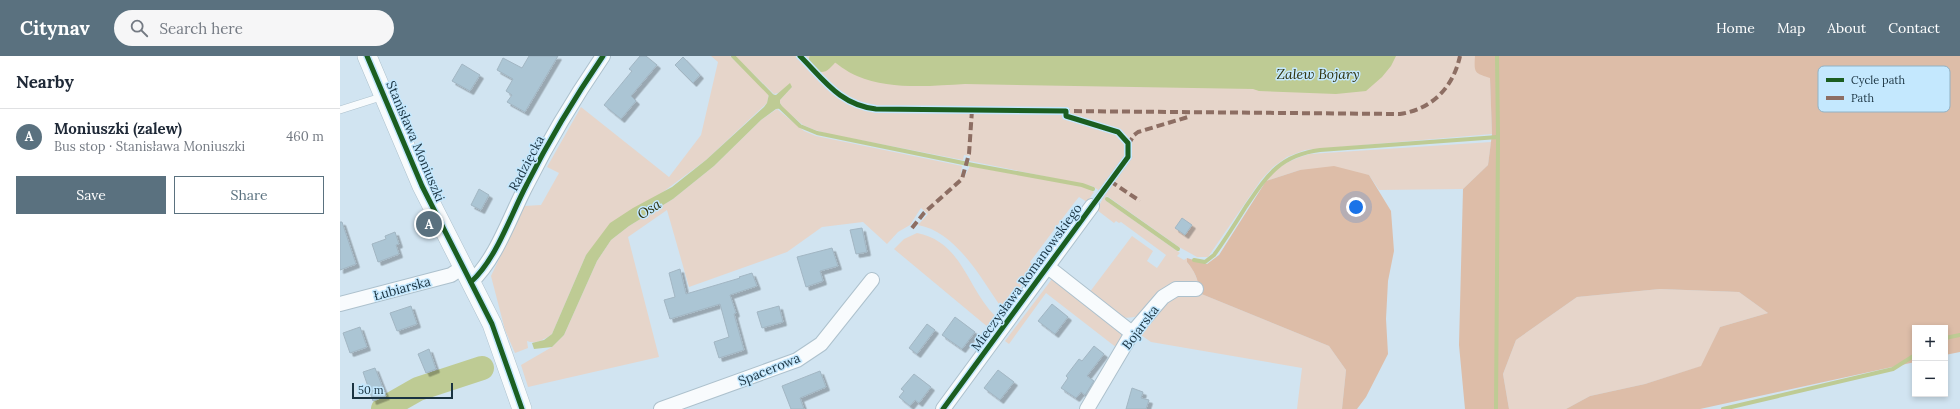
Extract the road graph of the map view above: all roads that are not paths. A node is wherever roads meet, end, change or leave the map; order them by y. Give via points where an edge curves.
1 (367, 56) edge
2 (603, 56) edge
3 (384, 96) junction
4 (340, 110) edge
5 (1128, 157) dead end
6 (1092, 206) joint
7 (1048, 267) junction
8 (467, 275) junction
9 (872, 280) dead end
10 (1196, 289) dead end
11 (340, 304) edge
12 (1132, 333) junction
13 (522, 409) edge
14 (661, 409) edge
15 (943, 409) edge
16 (1087, 409) edge

1 - 3 street, Stanisława Moniuszki
2 - 8 street, Radzięcka via 541,159 490,259 479,275
3 - 4 lane
3 - 8 street, Stanisława Moniuszki via 422,186
5 - 6 lane, Mieczysława Romanowskiego
6 - 7 street, Mieczysława Romanowskiego
7 - 12 street
7 - 15 street, Mieczysława Romanowskiego
8 - 11 street, Łubiarska via 451,275
8 - 13 street, Stanisława Moniuszki via 492,324
9 - 14 street, Spacerowa via 821,344 797,360
10 - 12 street, Bojarska via 1176,289 1169,292
12 - 16 street, Bojarska

